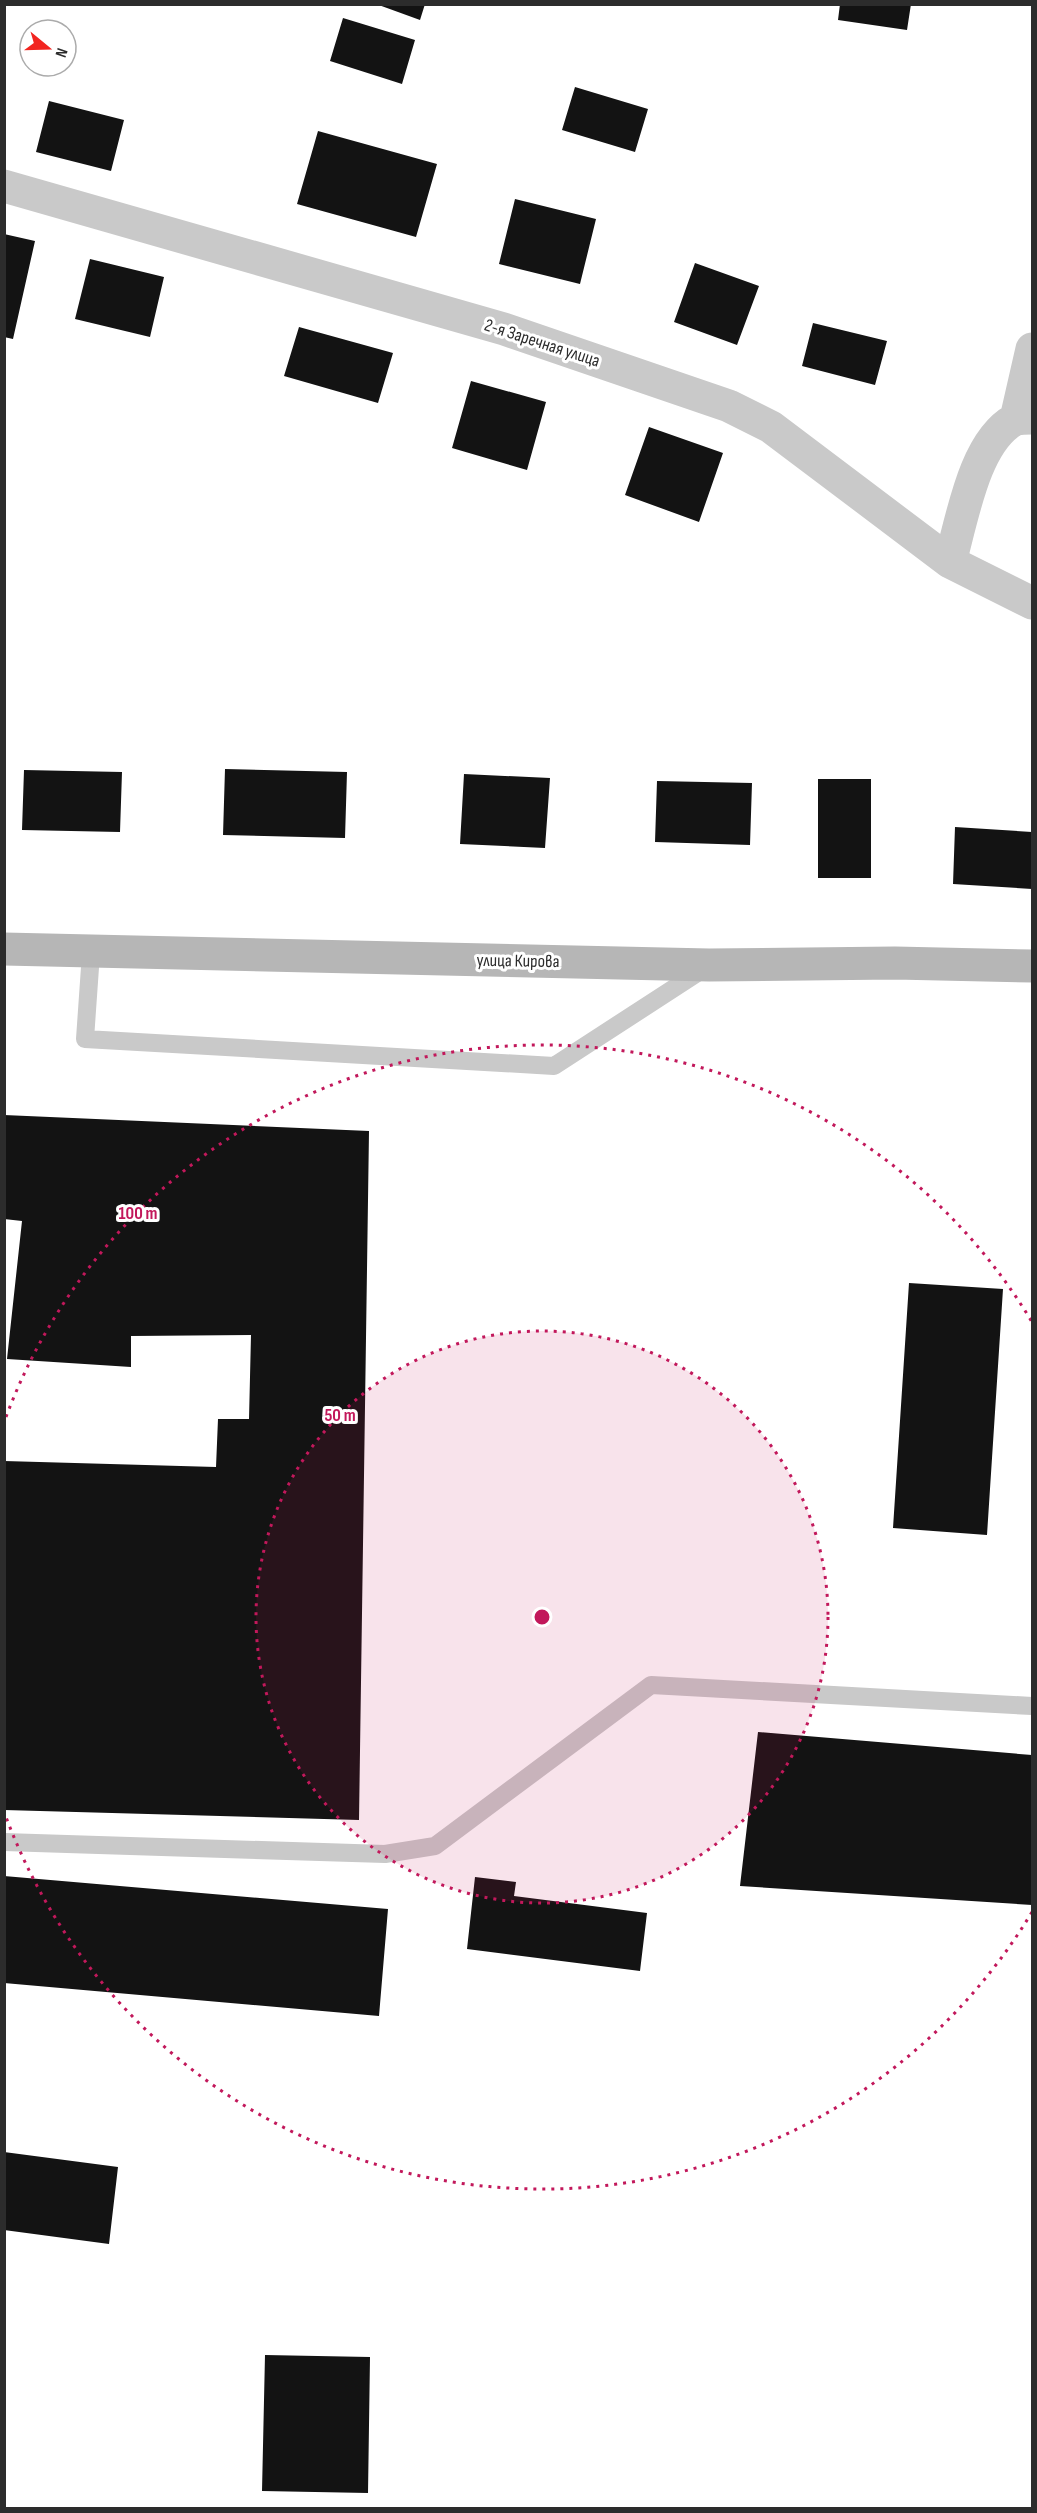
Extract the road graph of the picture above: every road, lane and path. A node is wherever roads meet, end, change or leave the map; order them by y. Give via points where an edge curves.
1 (4, 186) edge
2 (1032, 349) edge
3 (1024, 419) edge
4 (950, 562) junction
5 (1032, 603) edge
6 (4, 949) edge
7 (91, 952) junction
8 (709, 966) junction
9 (1032, 966) edge
10 (1032, 1706) edge
11 (4, 1842) edge

1 - 4 street, 2-я Заречная улица via 504,329 729,406 771,427
2 - 3 street
3 - 4 street via 995,435 979,463
4 - 5 street, 2-я Заречная улица
6 - 7 street, улица Кирова
7 - 8 street, улица Кирова
7 - 8 lane via 85,1039 554,1066
8 - 9 street, улица Кирова
10 - 11 lane via 651,1685 435,1846 385,1854

